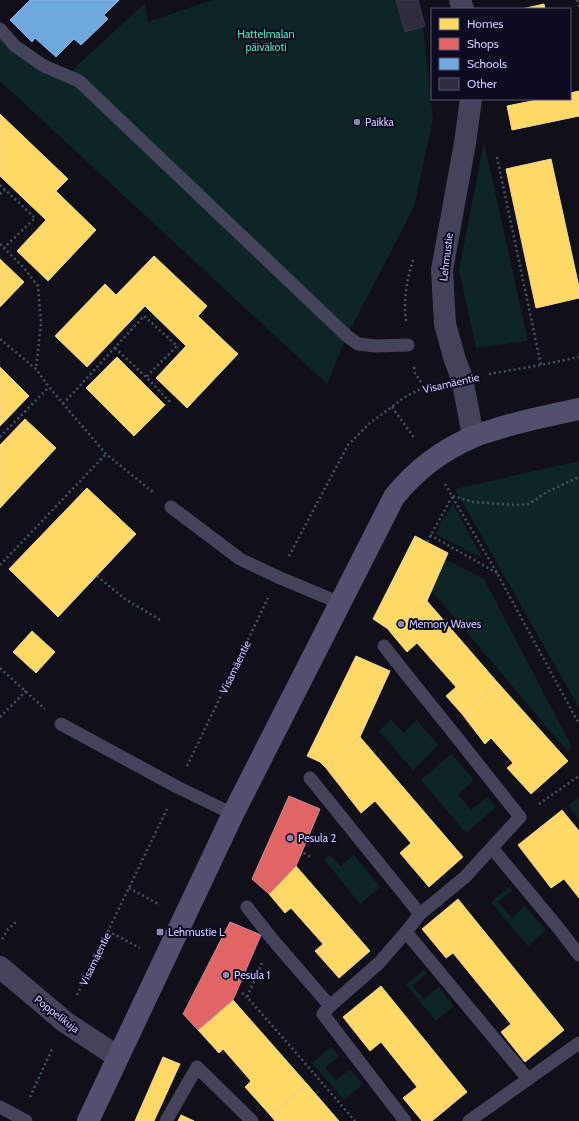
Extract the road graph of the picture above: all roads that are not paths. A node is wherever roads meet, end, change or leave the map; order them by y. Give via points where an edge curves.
1 (0, 29) edge
2 (471, 100) edge
3 (408, 345) dead end
4 (579, 409) edge
5 (473, 436) junction
6 (172, 507) road end
7 (340, 603) junction
8 (384, 646) dead end
9 (61, 724) road end
10 (310, 778) dead end
11 (233, 814) junction
12 (492, 848) junction
13 (247, 907) dead end
14 (420, 914) junction
15 (406, 932) junction
16 (579, 955) edge
17 (0, 967) edge
18 (330, 1006) junction
19 (579, 1043) edge
20 (118, 1057) junction
21 (528, 1079) junction
22 (0, 1107) edge
23 (23, 1120) edge
24 (88, 1121) edge
25 (166, 1121) edge
26 (252, 1121) edge
27 (405, 1121) edge
28 (469, 1121) edge

1 - 3 lane via 15,46 44,66 79,81 347,336 358,344
2 - 5 street, Lehmustie via 442,270 445,324 462,378
4 - 5 street via 511,424
5 - 7 street via 431,460 406,482 394,497
6 - 7 lane via 240,559
7 - 11 street
8 - 12 lane via 520,817
9 - 11 lane via 177,787
10 - 14 lane
11 - 20 street
12 - 14 lane via 465,877
12 - 16 lane
13 - 18 lane
14 - 15 lane
15 - 18 lane via 379,963
15 - 21 lane
17 - 20 street, Poppelikuja via 65,1022
18 - 27 lane via 323,1014
19 - 21 lane
20 - 24 street
21 - 28 lane
22 - 23 lane
25 - 26 lane via 197,1067

